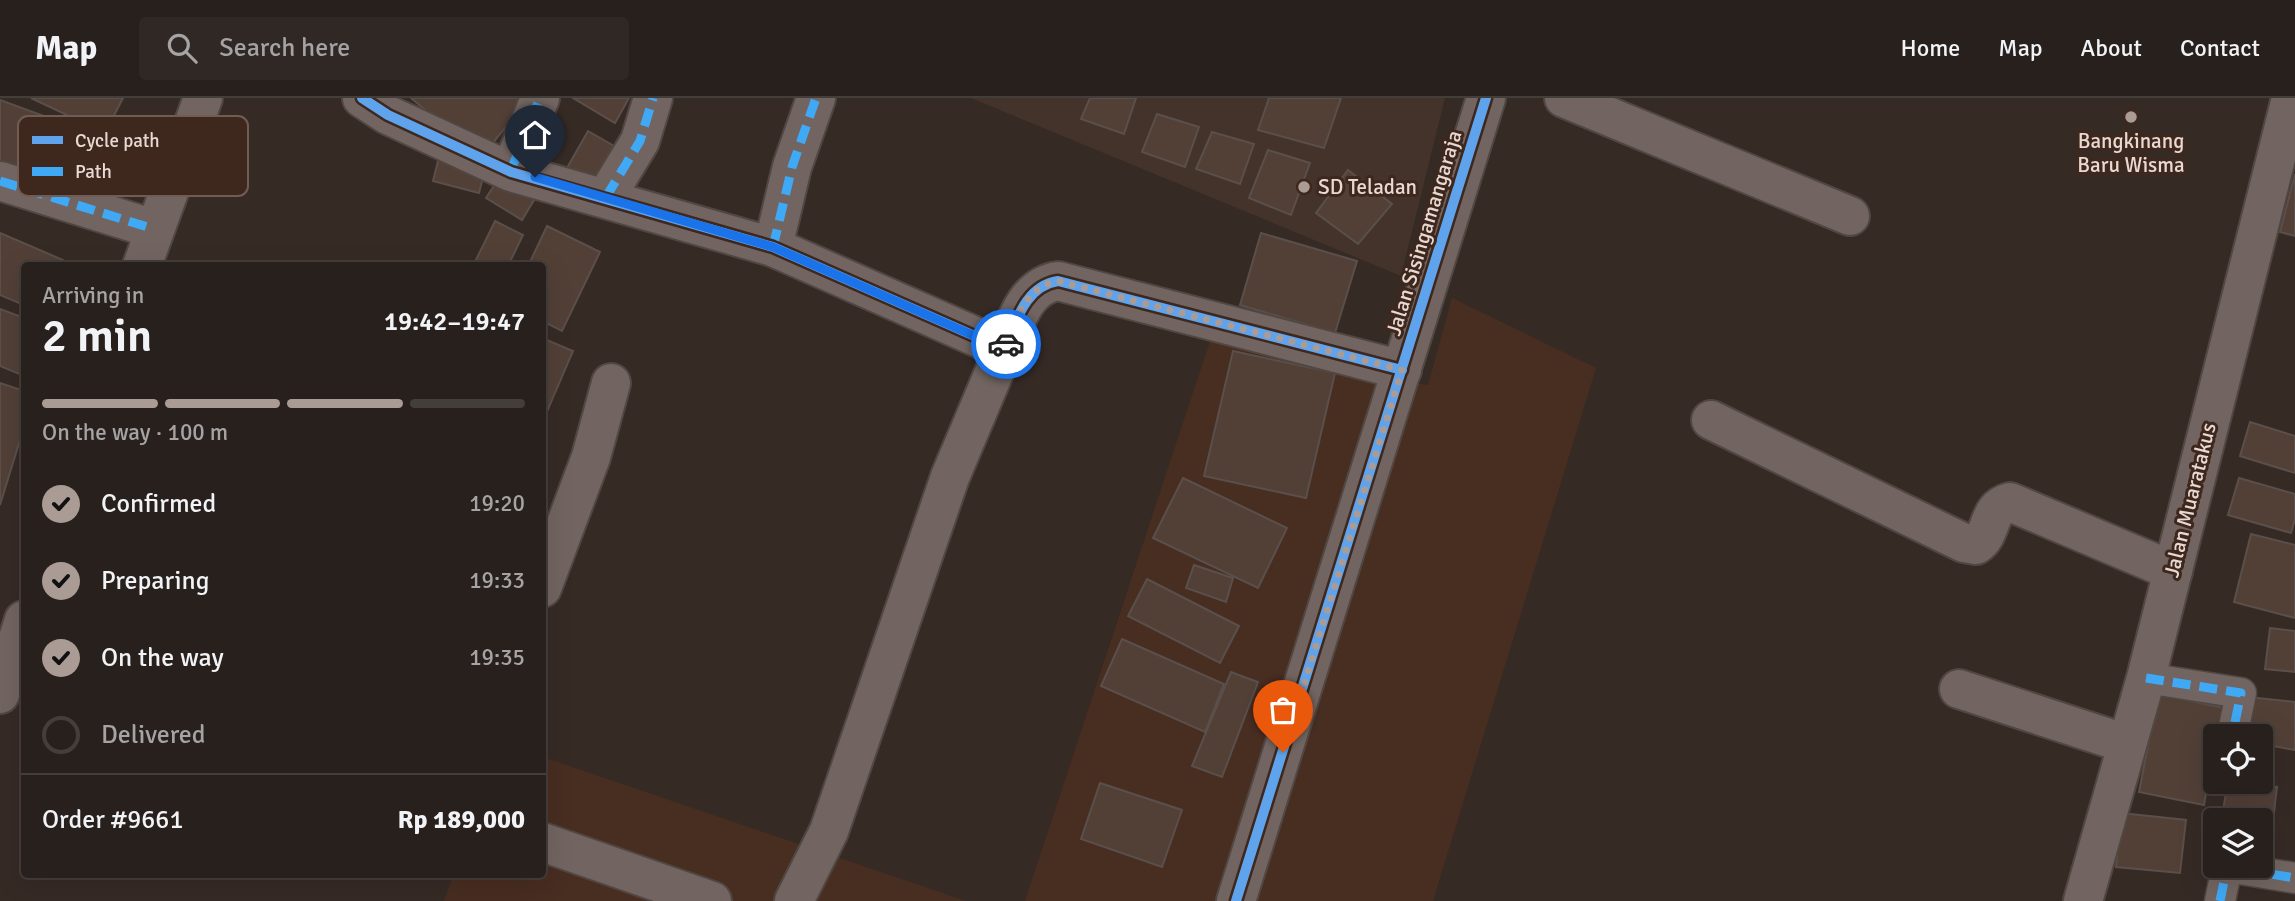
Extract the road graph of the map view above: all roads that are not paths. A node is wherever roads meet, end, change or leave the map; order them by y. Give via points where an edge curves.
1 (203, 98) edge
2 (362, 98) edge
3 (541, 98) edge
4 (653, 98) edge
5 (816, 98) edge
6 (1486, 98) edge
7 (1564, 98) edge
8 (2291, 98) edge
9 (196, 116) edge
10 (511, 170) junction
11 (0, 181) edge
12 (18, 187) edge
13 (48, 196) edge
14 (166, 196) edge
15 (606, 197) junction
16 (1850, 216) dead end
17 (154, 229) junction
18 (773, 247) junction
19 (143, 262) edge
20 (1004, 349) junction
21 (1402, 370) junction
22 (611, 383) dead end
23 (1711, 420) dead end
24 (2173, 571) junction
25 (546, 577) edge
26 (21, 629) edge
27 (2146, 678) junction
28 (1, 688) edge
29 (1959, 689) dead end
30 (2235, 724) edge
31 (2127, 744) junction
32 (546, 843) edge
33 (2295, 878) edge
34 (712, 901) edge
35 (794, 901) edge
36 (1236, 901) edge
37 (2083, 901) edge
38 (2220, 901) edge

1 - 9 street
2 - 10 street via 388,116
3 - 10 street
4 - 15 street via 640,141
5 - 18 street via 792,167
6 - 21 street, Jalan Sisingamangaraja
7 - 16 street
8 - 24 street, Jalan Muaratakus
10 - 15 street
11 - 12 street
13 - 17 street
14 - 17 street
15 - 18 street
17 - 19 street
18 - 20 street
20 - 21 street via 1032,293 1045,283 1058,281
20 - 35 street via 950,477 829,831
21 - 36 street, Jalan Sisingamangaraja
22 - 25 street via 591,457
23 - 24 street via 1965,543 1981,542 1992,515 2010,502
24 - 27 street, Jalan Muaratakus
26 - 28 street
27 - 30 street via 2241,693
27 - 31 street, Jalan Muaratakus
29 - 31 street
31 - 37 street, Jalan Muaratakus
32 - 34 street
33 - 38 street via 2227,867

